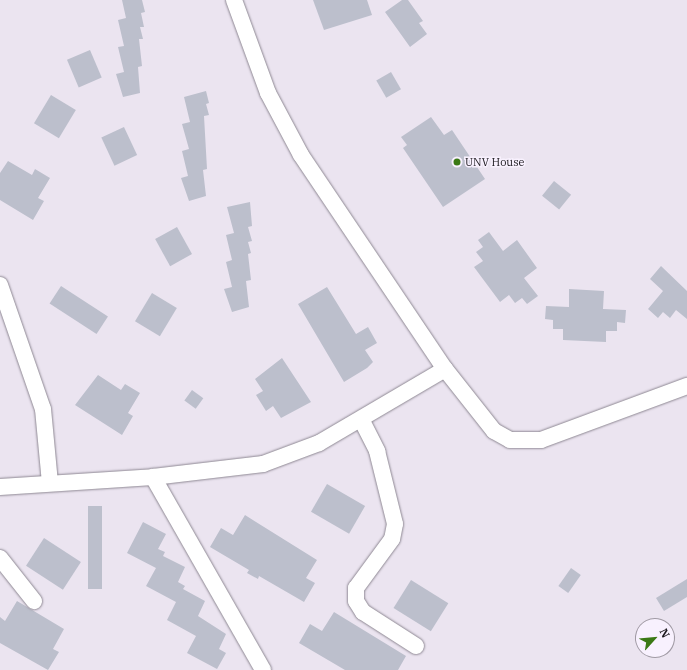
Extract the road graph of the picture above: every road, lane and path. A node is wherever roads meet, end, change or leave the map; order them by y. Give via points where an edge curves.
1 (234, 0) edge
2 (0, 285) edge
3 (445, 369) junction
4 (687, 386) edge
5 (362, 421) junction
6 (153, 477) junction
7 (50, 483) junction
8 (0, 487) edge
9 (0, 558) edge
10 (34, 601) dead end
11 (416, 646) dead end
12 (263, 670) edge

1 - 3 street via 268,94 301,155
2 - 7 street via 43,409
3 - 4 street via 494,431 510,440 526,442
3 - 5 street
5 - 6 street via 319,443 263,464
5 - 11 street via 377,451 395,524 392,539 356,588 356,601 363,612
6 - 7 street
6 - 12 street
7 - 8 street
9 - 10 street

